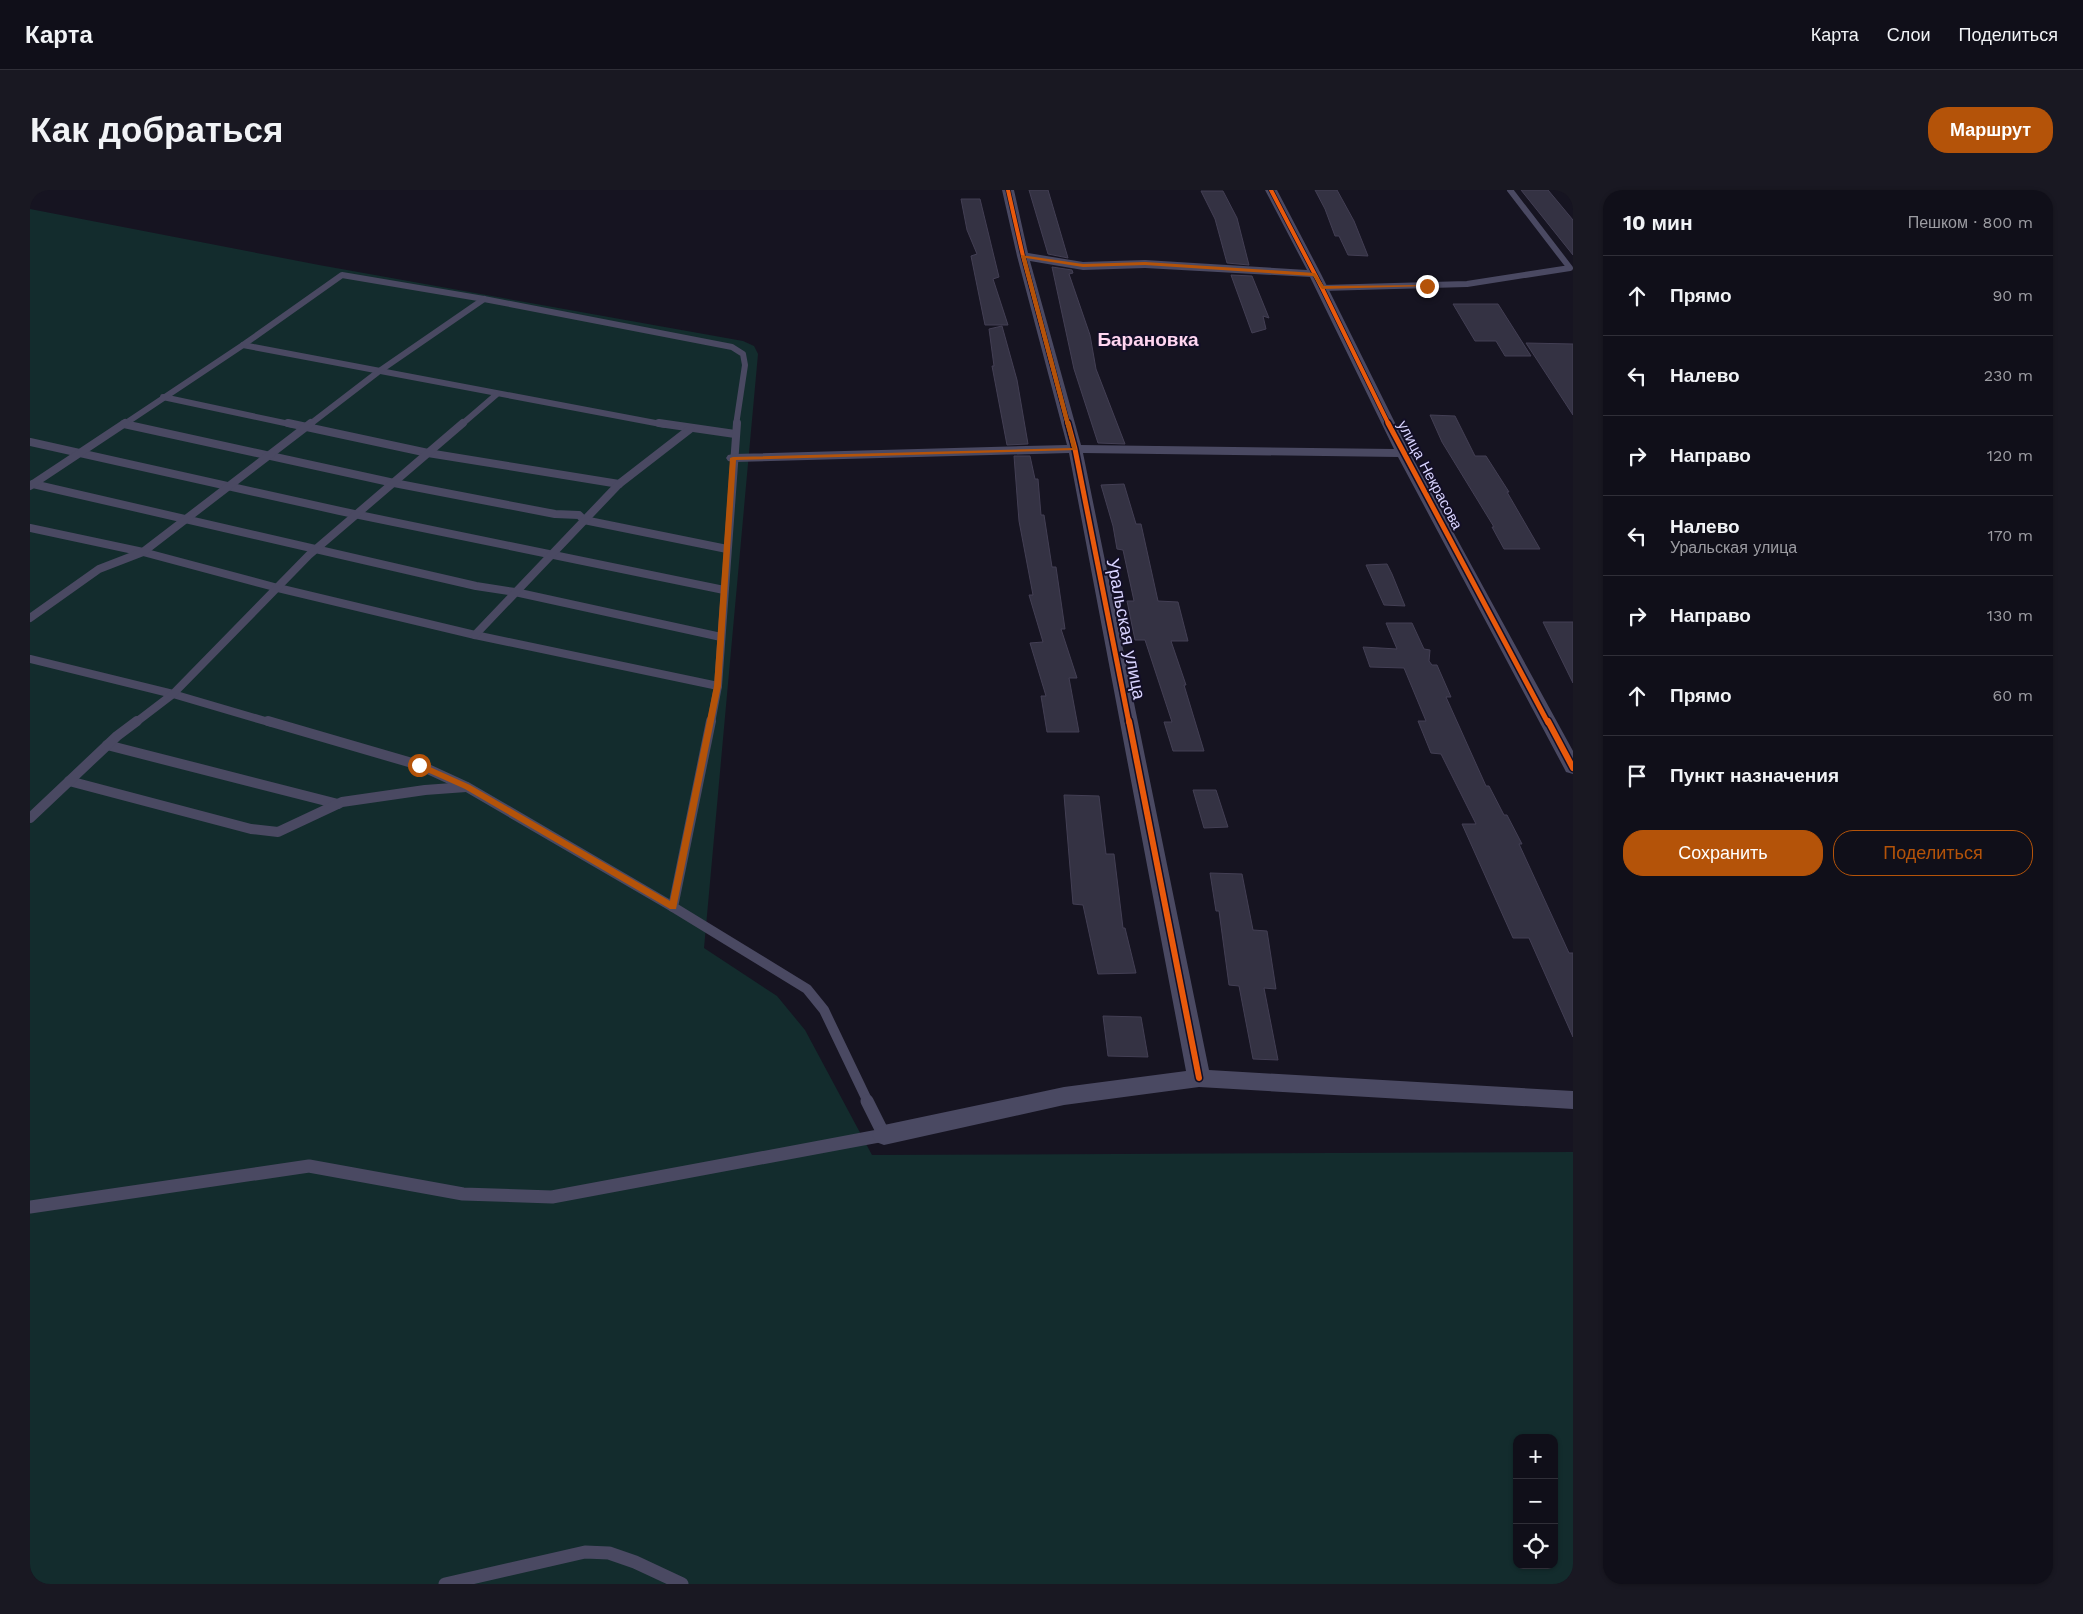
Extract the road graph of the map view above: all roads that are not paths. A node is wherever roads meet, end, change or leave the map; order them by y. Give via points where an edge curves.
1 (1008, 190) edge
2 (1271, 190) edge
3 (1510, 190) edge
4 (1023, 256) junction
5 (1315, 274) junction
6 (1322, 288) junction
7 (484, 299) junction
8 (243, 344) junction
9 (378, 372) junction
10 (497, 394) junction
11 (163, 398) junction
12 (124, 424) junction
13 (305, 428) junction
14 (690, 429) junction
15 (735, 434) junction
16 (30, 442) edge
17 (1075, 449) junction
18 (80, 453) junction
19 (428, 453) junction
20 (1403, 453) junction
21 (270, 455) junction
22 (733, 458) junction
23 (394, 483) junction
24 (619, 484) junction
25 (31, 485) edge
26 (228, 486) junction
27 (357, 514) junction
28 (184, 520) junction
29 (584, 520) junction
30 (30, 528) edge
31 (727, 549) junction
32 (316, 550) junction
33 (143, 552) junction
34 (552, 554) junction
35 (278, 588) junction
36 (724, 590) junction
37 (515, 592) junction
38 (30, 618) edge
39 (475, 635) junction
40 (721, 637) junction
41 (30, 659) edge
42 (718, 686) junction
43 (173, 694) junction
44 (107, 745) junction
45 (1573, 768) edge
46 (69, 781) junction
47 (467, 787) junction
48 (338, 804) junction
49 (30, 818) edge
50 (673, 906) junction
51 (1199, 1078) junction
52 (1573, 1100) edge
53 (884, 1135) junction
54 (30, 1207) edge
55 (446, 1584) edge
56 (682, 1584) edge

1 - 4 street, Уральская улица
2 - 5 street, улица Некрасова
3 - 6 lane via 1570,268 1467,284
4 - 5 street via 1083,266 1145,264
4 - 17 street, Уральская улица
5 - 6 street, улица Некрасова
6 - 20 street, улица Некрасова
7 - 8 lane via 342,275
7 - 9 lane
7 - 15 lane via 736,348 745,356 745,366
8 - 9 lane
8 - 11 lane
9 - 10 lane
9 - 13 lane
10 - 14 lane
10 - 19 lane
11 - 12 lane
11 - 13 lane
12 - 18 lane
12 - 21 lane
13 - 19 lane
13 - 21 lane
14 - 15 lane
14 - 24 lane
15 - 22 lane
16 - 18 lane
17 - 20 street
17 - 22 street
17 - 51 street, Уральская улица
18 - 25 lane
18 - 26 lane
19 - 23 lane
19 - 24 lane
20 - 45 street, улица Некрасова
21 - 23 lane
21 - 26 lane
22 - 31 lane
23 - 27 lane
23 - 29 lane via 555,514 579,515
24 - 29 lane
25 - 28 lane
26 - 27 lane
26 - 28 lane
27 - 32 lane
27 - 34 lane
28 - 32 lane
28 - 33 lane
29 - 31 lane
29 - 34 lane
30 - 33 lane
31 - 36 lane
32 - 35 lane
32 - 37 lane
33 - 35 lane
33 - 38 lane via 99,569
34 - 36 lane
34 - 37 lane
35 - 39 lane
35 - 43 lane
36 - 40 lane
37 - 39 lane
37 - 40 lane
39 - 42 lane
40 - 42 lane
41 - 43 lane
42 - 50 lane
43 - 44 lane
43 - 47 lane via 419,765
44 - 46 lane
44 - 48 lane
46 - 48 lane via 251,829 278,832
46 - 49 lane
47 - 48 lane via 425,790
47 - 50 lane
50 - 53 lane via 807,989 824,1010
51 - 52 street
51 - 53 street via 1064,1096
53 - 54 lane via 552,1197 463,1194 309,1166
55 - 56 lane via 585,1552 609,1553

